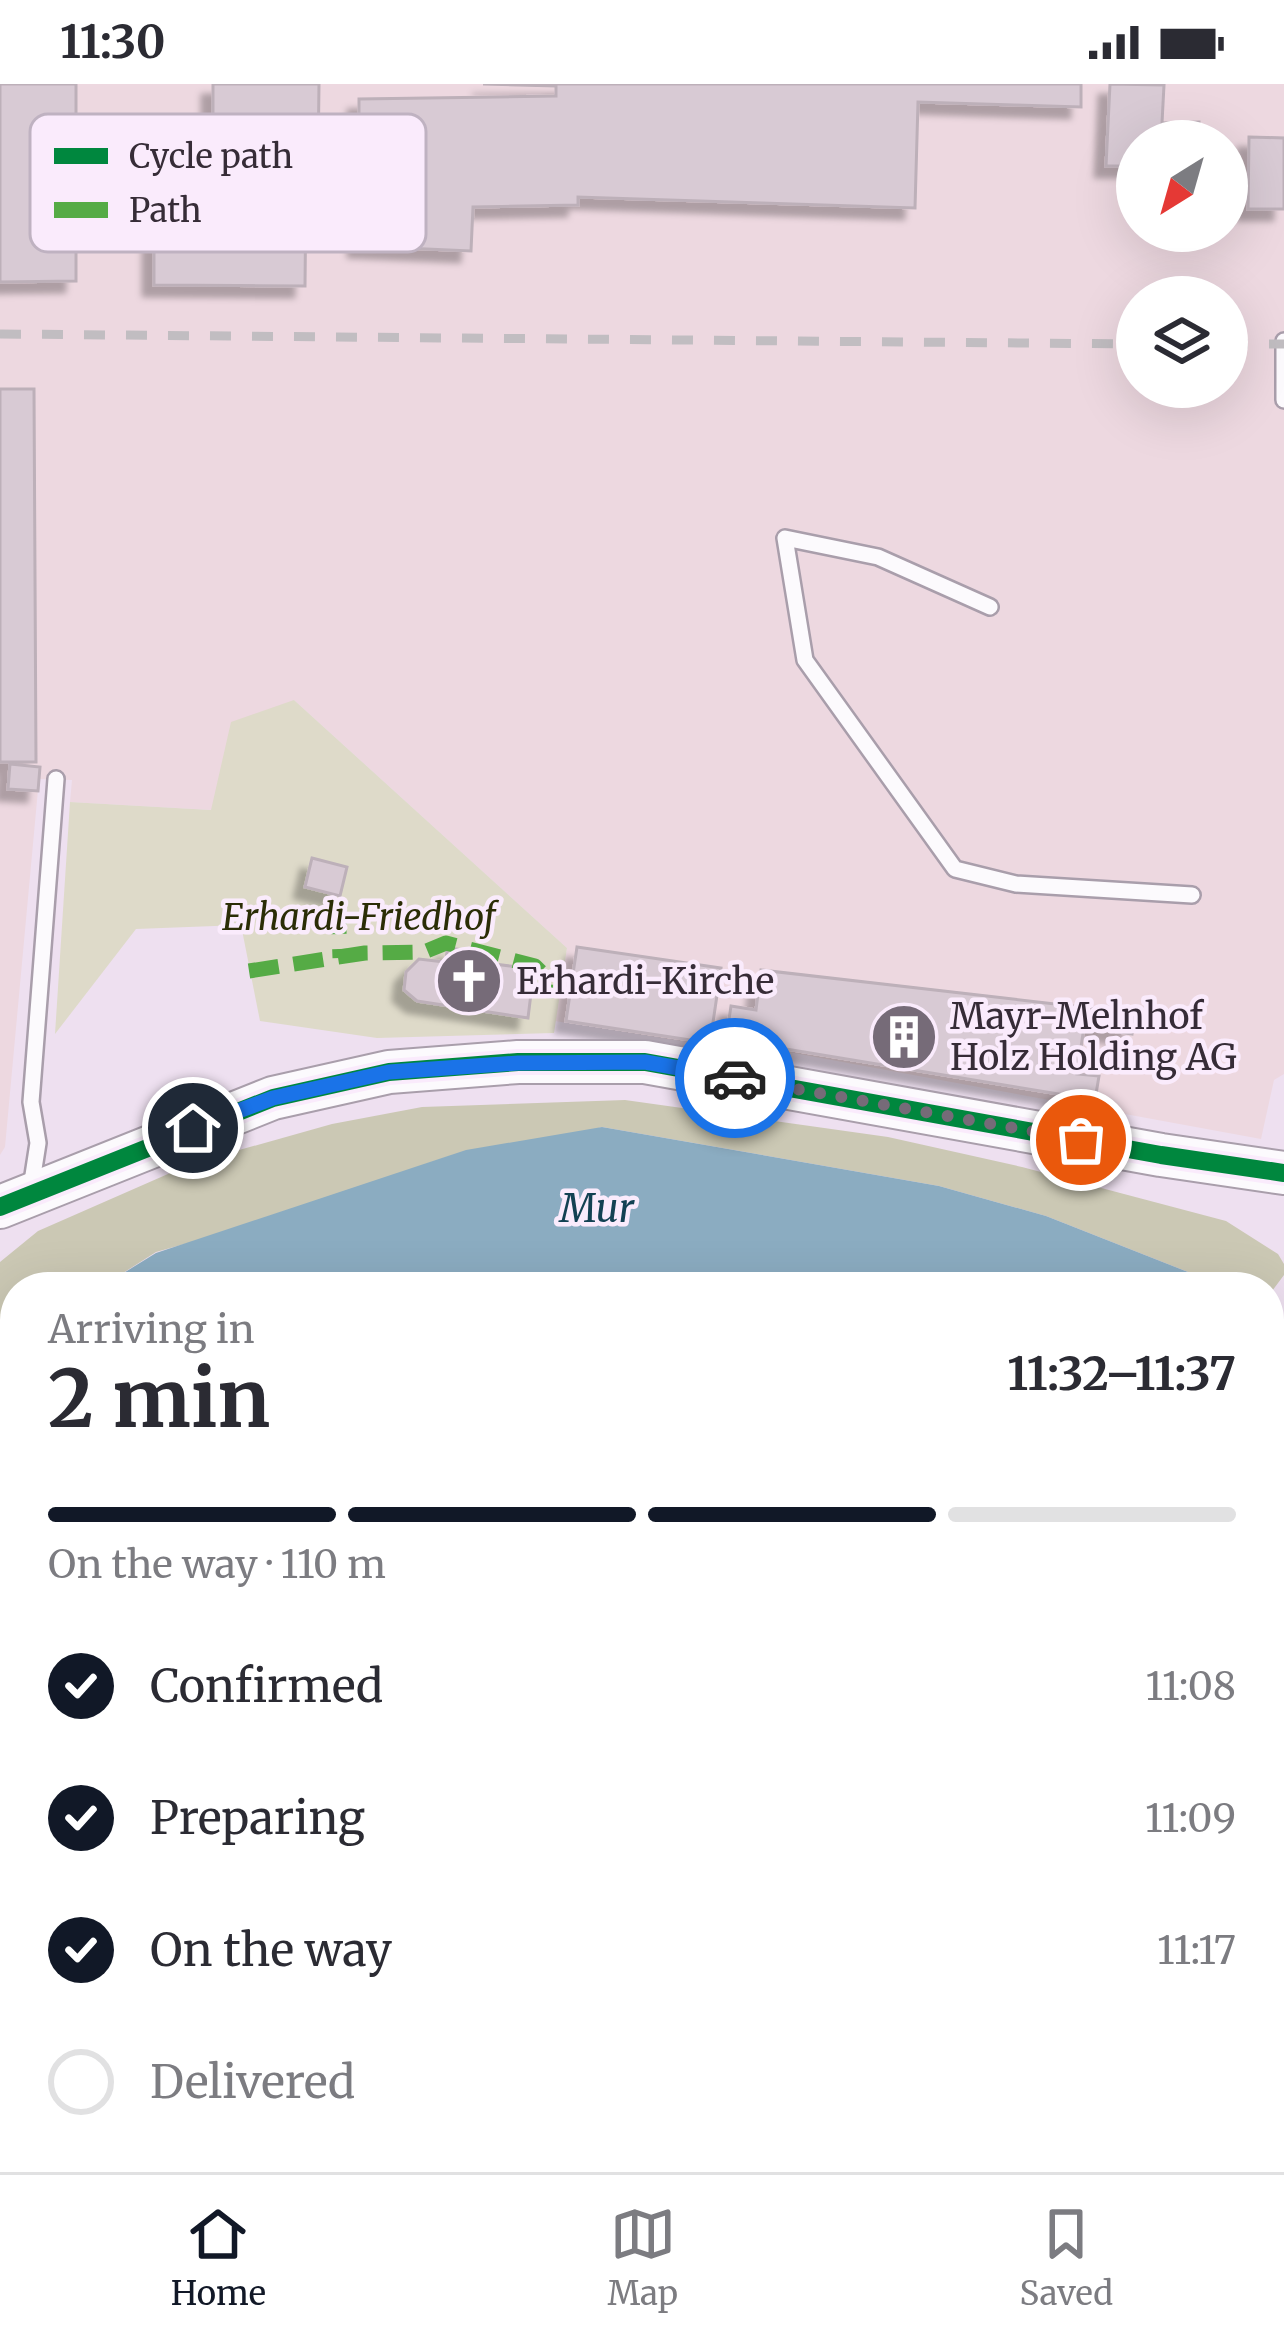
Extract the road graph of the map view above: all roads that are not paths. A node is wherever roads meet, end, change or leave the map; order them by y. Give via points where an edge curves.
1 (1284, 341) edge
2 (1284, 400) edge
3 (990, 607) dead end
4 (56, 779) dead end
5 (1192, 895) dead end
6 (1284, 1173) edge
7 (15, 1200) edge

1 - 2 lane
3 - 5 lane via 878,556 785,538 805,660 955,869 1016,884
4 - 7 lane via 31,1102 38,1142
6 - 7 main road via 645,1062 518,1063 389,1072 273,1098

